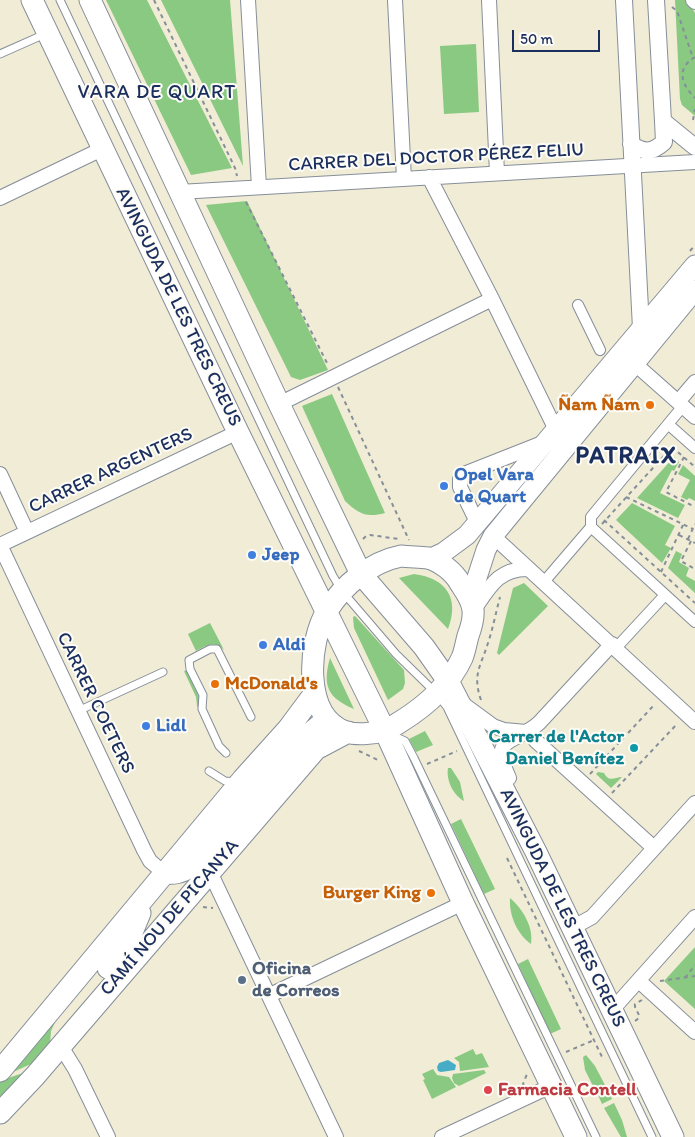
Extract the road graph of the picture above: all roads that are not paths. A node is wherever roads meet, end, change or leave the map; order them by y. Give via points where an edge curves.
1 (32, 0) edge
2 (60, 0) edge
3 (90, 0) edge
4 (248, 0) edge
5 (395, 0) edge
6 (489, 0) edge
7 (624, 0) edge
8 (656, 0) edge
9 (48, 32) junction
10 (0, 54) edge
11 (663, 121) junction
12 (632, 144) junction
13 (695, 147) edge
14 (102, 149) junction
15 (695, 162) edge
16 (632, 165) junction
17 (497, 173) junction
18 (429, 177) junction
19 (404, 179) junction
20 (260, 187) junction
21 (179, 192) junction
22 (0, 198) edge
23 (695, 265) edge
24 (695, 290) edge
25 (492, 299) junction
26 (578, 305) dead end
27 (641, 328) junction
28 (600, 350) dead end
29 (634, 363) junction
30 (695, 382) edge
31 (279, 404) junction
32 (680, 404) junction
33 (695, 417) edge
34 (668, 424) junction
35 (238, 432) junction
36 (551, 436) junction
37 (695, 448) edge
38 (0, 474) edge
39 (477, 522) junction
40 (590, 527) junction
41 (27, 532) junction
42 (493, 536) junction
43 (0, 545) edge
44 (429, 558) junction
45 (529, 569) junction
46 (361, 574) junction
47 (543, 583) junction
48 (342, 591) junction
49 (665, 595) junction
50 (472, 605) junction
51 (326, 612) junction
52 (695, 622) edge
53 (614, 646) junction
54 (163, 672) dead end
55 (448, 691) junction
56 (314, 694) junction
57 (78, 711) junction
58 (251, 717) dead end
59 (327, 718) junction
60 (695, 722) edge
61 (385, 731) junction
62 (529, 732) junction
63 (352, 741) junction
64 (226, 753) dead end
65 (209, 772) dead end
66 (243, 779) junction
67 (695, 803) edge
68 (513, 805) junction
69 (654, 848) junction
70 (210, 872) junction
71 (164, 873) junction
72 (149, 892) junction
73 (463, 903) junction
74 (695, 917) edge
75 (572, 928) junction
76 (639, 981) junction
77 (270, 995) junction
78 (612, 1010) junction
79 (695, 1032) edge
80 (60, 1045) junction
81 (0, 1070) edge
82 (551, 1086) junction
83 (0, 1113) edge
84 (108, 1137) edge
85 (336, 1137) edge
86 (442, 1137) edge
87 (576, 1137) edge
88 (596, 1137) edge
89 (652, 1137) edge
90 (673, 1137) edge

1 - 9 main road, AVINGUDA DE LES TRES CREUS
2 - 48 lane, AVINGUDA DE LES TRES CREUS
3 - 21 main road, AVINGUDA DE LES TRES CREUS
4 - 20 street
5 - 19 street
6 - 17 street
7 - 12 street
8 - 11 street
9 - 10 lane
9 - 14 main road, AVINGUDA DE LES TRES CREUS
11 - 12 street via 664,142 656,149 646,151
11 - 13 street
12 - 16 street
14 - 22 street
14 - 35 main road, AVINGUDA DE LES TRES CREUS
15 - 16 street, CARRER DEL DOCTOR PÉREZ FELIU
16 - 17 street, CARRER DEL DOCTOR PÉREZ FELIU
16 - 27 street
17 - 18 street, CARRER DEL DOCTOR PÉREZ FELIU
18 - 19 street, CARRER DEL DOCTOR PÉREZ FELIU
18 - 25 street
19 - 20 street, CARRER DEL DOCTOR PÉREZ FELIU
20 - 21 street, CARRER DEL DOCTOR PÉREZ FELIU
21 - 31 main road, AVINGUDA DE LES TRES CREUS
23 - 27 main road
24 - 29 main road
25 - 31 street
25 - 36 street
26 - 28 street
27 - 36 main road
29 - 32 street
29 - 42 main road
30 - 32 street
31 - 46 main road, AVINGUDA DE LES TRES CREUS
32 - 33 street
32 - 34 street
34 - 37 street
34 - 40 street via 592,517
35 - 41 street, CARRER ARGENTERS
35 - 51 main road, AVINGUDA DE LES TRES CREUS
36 - 39 main road
36 - 39 street via 464,474 460,487
38 - 41 street
39 - 44 main road via 457,543
40 - 47 street
40 - 49 street
41 - 43 street, CARRER ARGENTERS
42 - 45 street
42 - 50 main road via 486,550
43 - 57 street, CARRER COETERS
44 - 46 main road via 401,556 387,559
44 - 50 main road via 458,578
45 - 47 street
45 - 50 street via 507,571
46 - 48 main road
46 - 55 main road, AVINGUDA DE LES TRES CREUS via 424,647
47 - 53 street
48 - 51 main road
48 - 55 lane, AVINGUDA DE LES TRES CREUS via 396,654
49 - 52 street
49 - 53 street
50 - 55 main road via 472,624
51 - 56 main road via 312,666
51 - 61 main road, AVINGUDA DE LES TRES CREUS
53 - 60 street
53 - 62 street
54 - 57 lane
55 - 61 main road
55 - 62 street via 493,726
55 - 68 main road, AVINGUDA DE LES TRES CREUS
55 - 89 lane, AVINGUDA DE LES TRES CREUS via 447,707
56 - 59 main road
56 - 66 main road, CAMÍ NOU DE PICANYA
57 - 71 street, CARRER COETERS via 144,850 150,861
58 - 64 lane via 217,649 210,648 189,660 203,695 202,709 219,746
59 - 63 main road
59 - 71 main road via 302,740 190,867 184,872
61 - 63 main road
61 - 73 main road, AVINGUDA DE LES TRES CREUS
61 - 88 lane via 406,741
62 - 68 street via 508,741 501,754 515,791
62 - 69 street
63 - 70 main road, CAMÍ NOU DE PICANYA via 316,749
65 - 66 lane via 225,781
66 - 71 main road, CAMÍ NOU DE PICANYA
67 - 69 street
68 - 75 main road, AVINGUDA DE LES TRES CREUS
69 - 75 street via 592,917
70 - 77 street
70 - 80 main road, CAMÍ NOU DE PICANYA
71 - 72 main road, CAMÍ NOU DE PICANYA
72 - 80 main road via 126,947 58,1028
72 - 81 main road, CAMÍ NOU DE PICANYA
73 - 77 street
73 - 82 main road, AVINGUDA DE LES TRES CREUS
74 - 76 street
75 - 78 main road, AVINGUDA DE LES TRES CREUS
76 - 78 street
76 - 79 street
77 - 85 street
78 - 90 main road, AVINGUDA DE LES TRES CREUS
80 - 83 main road, CAMÍ NOU DE PICANYA
80 - 84 street
82 - 86 street
82 - 87 main road, AVINGUDA DE LES TRES CREUS

